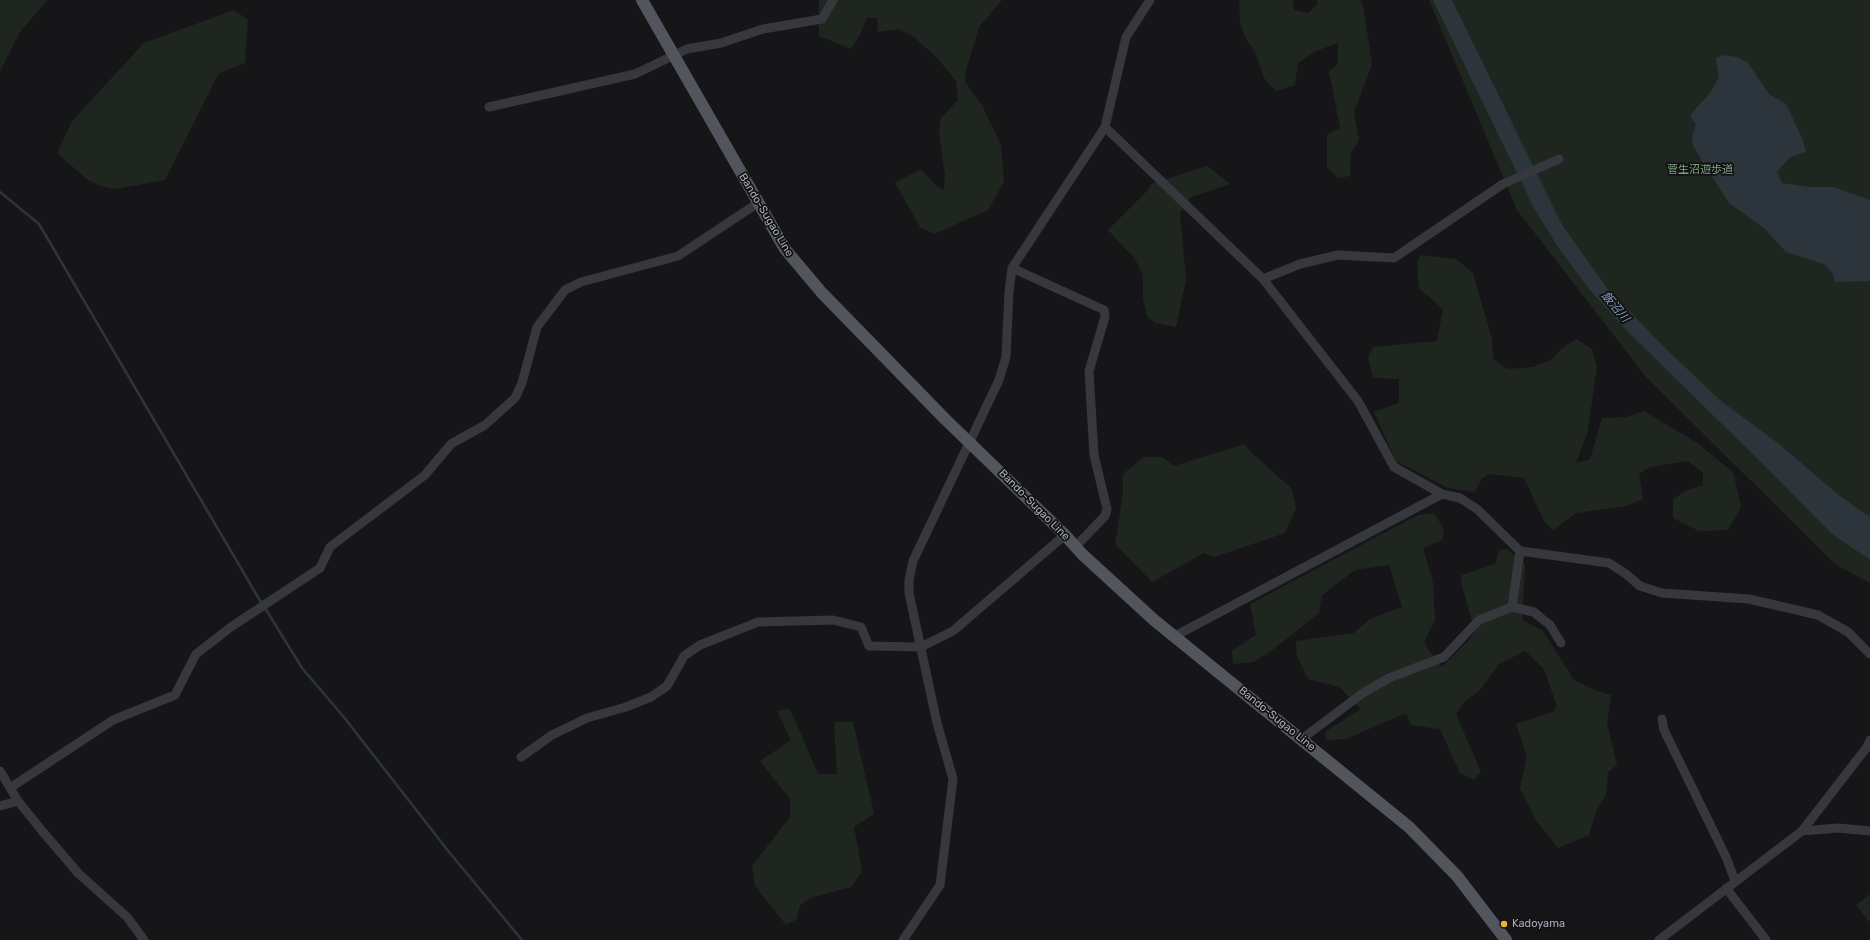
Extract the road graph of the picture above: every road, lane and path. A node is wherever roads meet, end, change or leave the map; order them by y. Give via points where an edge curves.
1 (642, 0) edge
2 (833, 0) edge
3 (1150, 0) edge
4 (674, 55) junction
5 (489, 107) dead end
6 (1105, 127) junction
7 (1557, 160) dead end
8 (758, 203) junction
9 (1012, 268) junction
10 (1263, 279) junction
11 (970, 442) junction
12 (1442, 494) junction
13 (1065, 535) junction
14 (1076, 546) junction
15 (1520, 551) junction
16 (1512, 607) junction
17 (1175, 636) junction
18 (1562, 643) dead end
19 (921, 647) junction
20 (1870, 654) edge
21 (1662, 719) dead end
22 (1302, 741) junction
23 (1869, 745) edge
24 (522, 757) dead end
25 (0, 771) edge
26 (10, 788) junction
27 (18, 801) junction
28 (0, 806) edge
29 (1802, 831) junction
30 (1870, 831) edge
31 (1735, 881) junction
32 (1726, 888) junction
33 (144, 940) edge
34 (903, 940) edge
35 (1506, 940) edge
36 (1659, 940) edge
37 (1766, 940) edge

1 - 4 main road, Bando-Sugao Line
2 - 4 street via 822,19 763,29 721,43 687,49
3 - 6 street via 1126,37
4 - 5 street via 635,74
4 - 8 main road, Bando-Sugao Line
6 - 9 street
6 - 10 street
7 - 10 street via 1502,184 1394,258 1338,255 1300,264
8 - 11 main road, Bando-Sugao Line via 798,267
8 - 26 street via 678,256 581,282 565,290 538,327 522,383 515,398 485,425 452,444 425,475 330,547 320,568 231,627 196,654 174,695 113,720
9 - 11 street via 1006,357 999,380
9 - 14 street via 1104,310 1105,317 1090,371 1094,455 1107,509 1105,516
10 - 12 street via 1358,401 1394,467
11 - 13 main road, Bando-Sugao Line
11 - 19 street via 913,561 910,573 908,593
12 - 15 street via 1460,498 1476,509
12 - 17 street
13 - 14 main road, Bando-Sugao Line
13 - 19 street via 953,631
14 - 17 main road, Bando-Sugao Line via 1154,620
15 - 16 street
15 - 20 street via 1609,563 1640,586 1662,593 1749,599 1818,615 1848,632
16 - 18 street via 1534,612 1550,625
16 - 22 street via 1479,620 1444,657 1389,678 1363,693 1306,735
17 - 22 main road, Bando-Sugao Line
19 - 24 street via 869,646 861,627 833,620 758,622 700,645 684,656 667,686 651,697 587,718 552,735
19 - 34 street via 937,723 953,779 940,885
21 - 31 street via 1664,730 1726,857
22 - 35 main road, Bando-Sugao Line via 1409,827 1437,853 1479,902
23 - 29 street
25 - 26 street
26 - 27 street
27 - 28 street
27 - 33 street via 78,873 127,916
29 - 30 street via 1838,828
29 - 31 street
31 - 32 street
32 - 36 street
32 - 37 street

